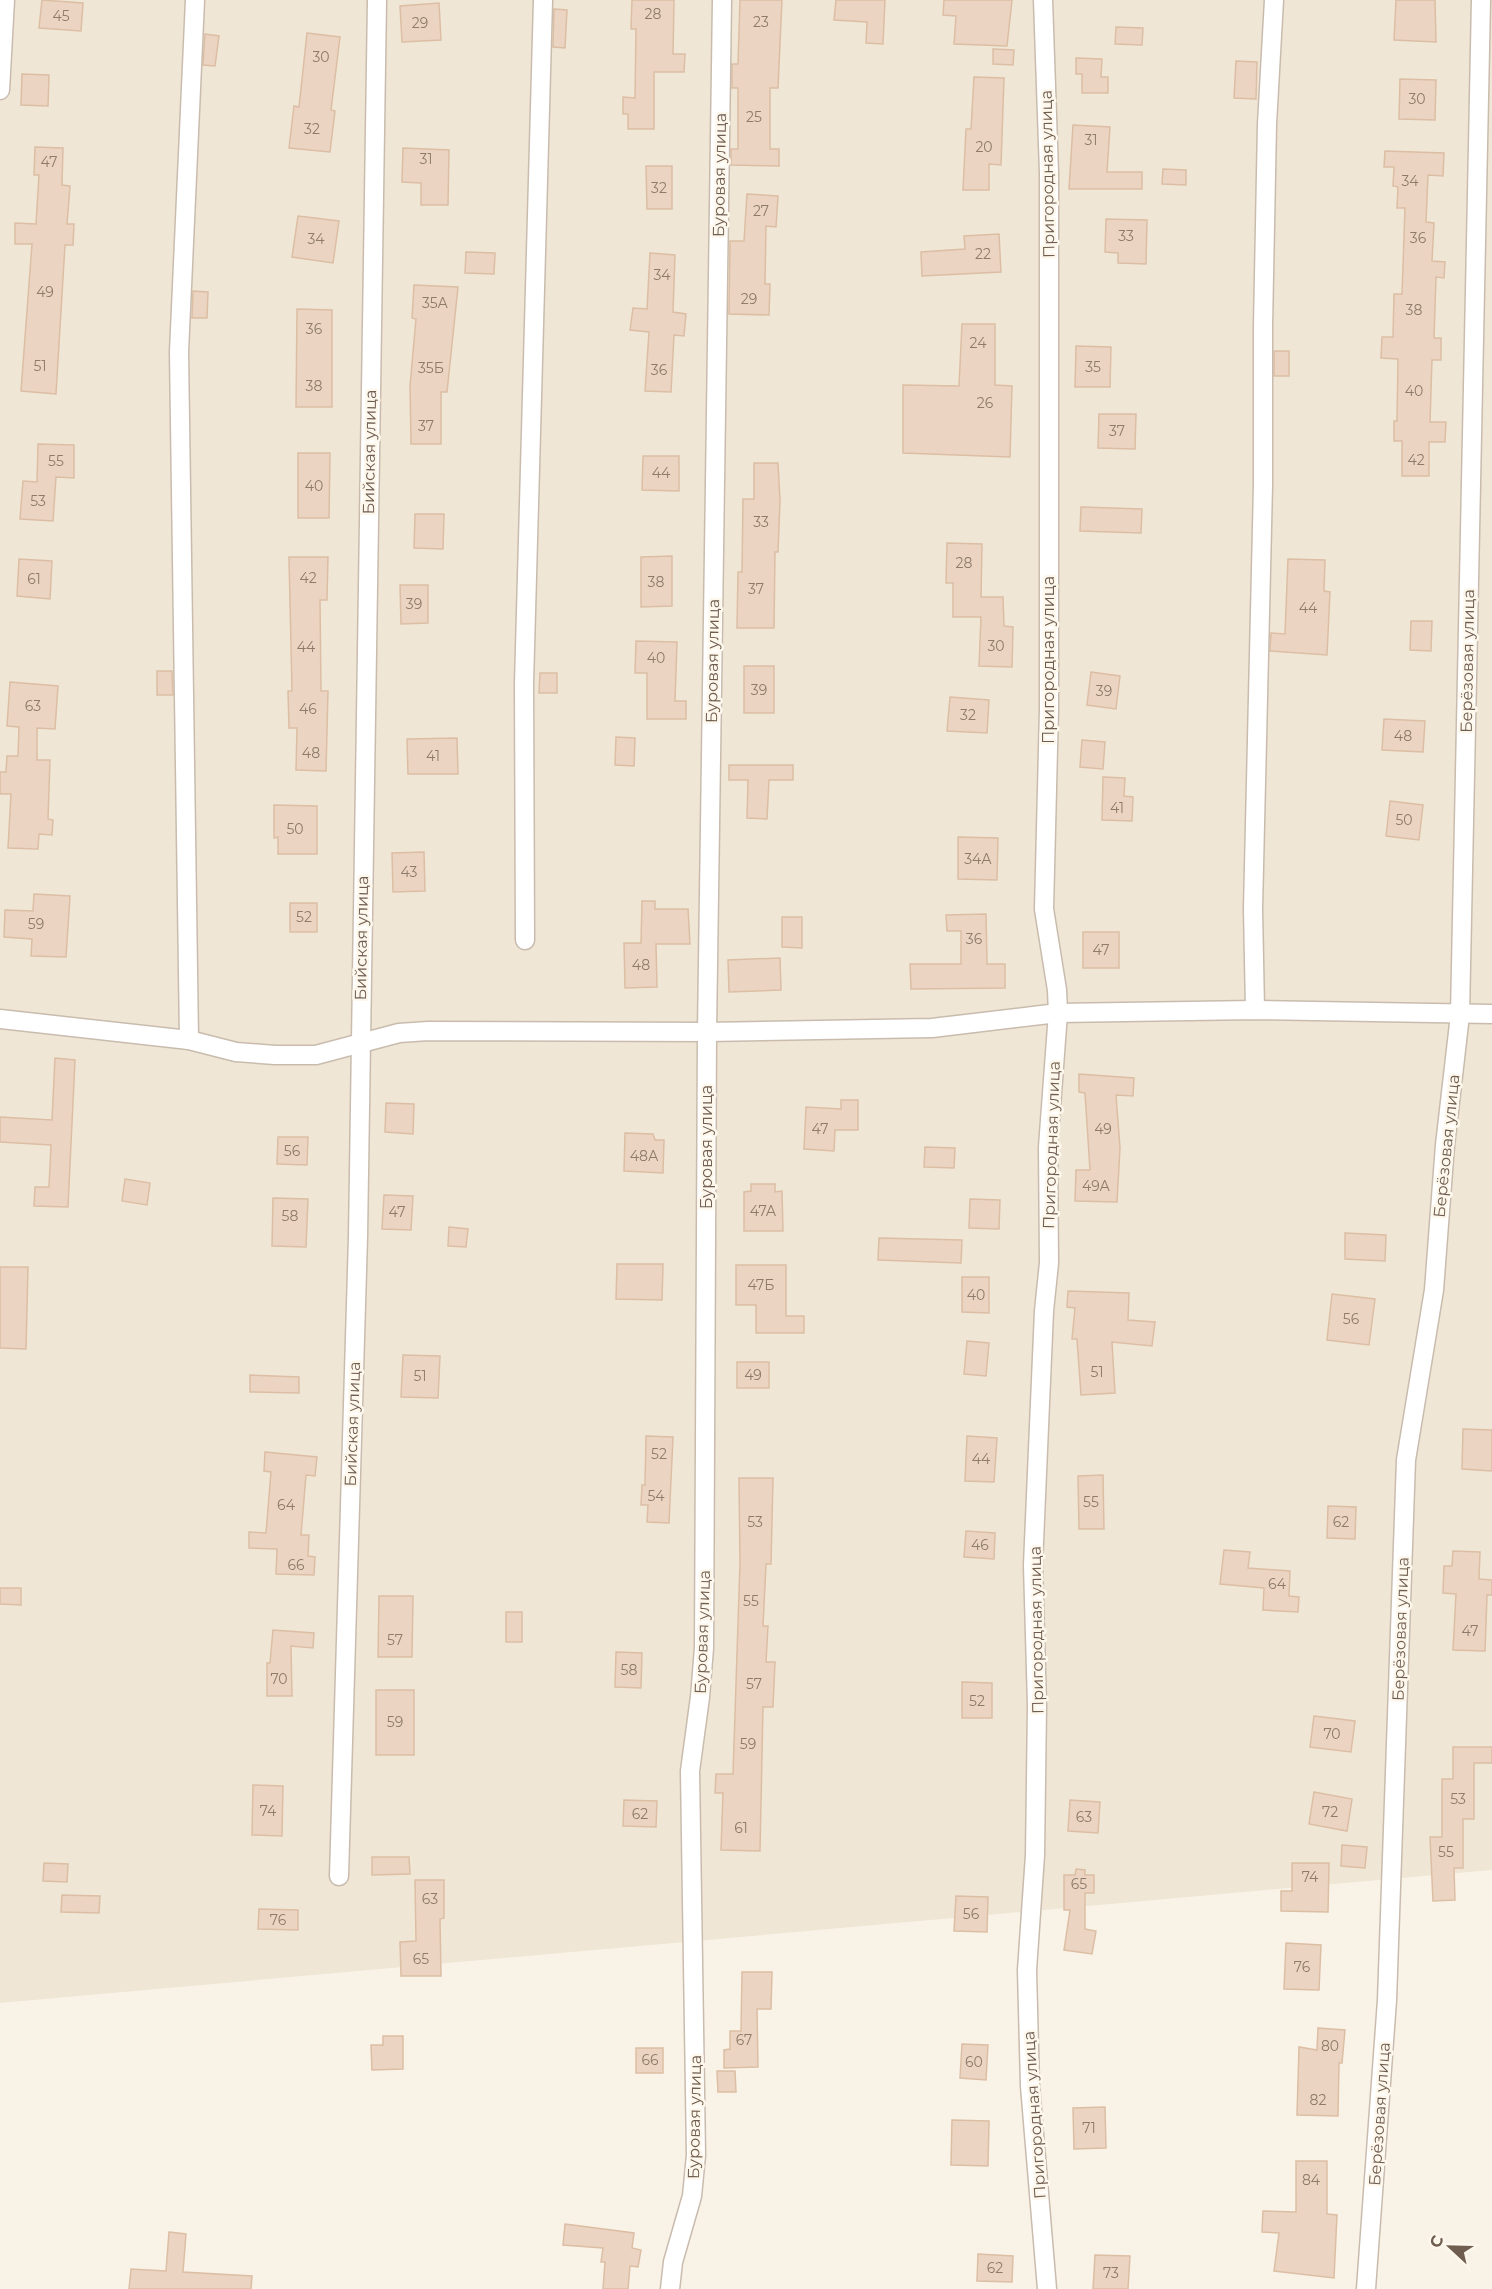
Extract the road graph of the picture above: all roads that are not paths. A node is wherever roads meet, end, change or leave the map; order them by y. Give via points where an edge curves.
1 (5, 0) edge
2 (195, 0) edge
3 (376, 0) edge
4 (543, 0) edge
5 (722, 0) edge
6 (1043, 0) edge
7 (1274, 0) edge
8 (1481, 0) edge
9 (0, 90) edge
10 (525, 940) dead end
11 (1255, 1010) junction
12 (1058, 1013) junction
13 (1492, 1014) edge
14 (1460, 1015) junction
15 (0, 1019) edge
16 (707, 1032) junction
17 (189, 1040) junction
18 (359, 1046) junction
19 (339, 1876) dead end
20 (670, 2289) edge
21 (1047, 2289) edge
22 (1366, 2289) edge

1 - 9 street
2 - 17 street via 179,352
3 - 18 street, Бийская улица
4 - 10 street via 524,684
5 - 16 street, Буровая улица
6 - 12 street, Пригородная улица via 1049,173 1049,709 1044,909
7 - 11 street via 1263,326 1253,909
8 - 14 street, Берёзовая улица
11 - 12 street
11 - 14 street
12 - 16 street via 932,1028
12 - 21 street, Пригородная улица via 1048,1147 1049,1263 1032,1564 1037,1706 1035,1855 1027,1970 1030,2086
13 - 14 street
14 - 22 street, Берёзовая улица via 1434,1290 1406,1460 1387,2000
15 - 17 street
16 - 18 street via 428,1031 399,1033
16 - 20 street, Буровая улица via 704,1648 690,1771 696,2155 692,2196 673,2262
17 - 18 street via 236,1052 275,1055 316,1055
18 - 19 street, Бийская улица via 358,1237

